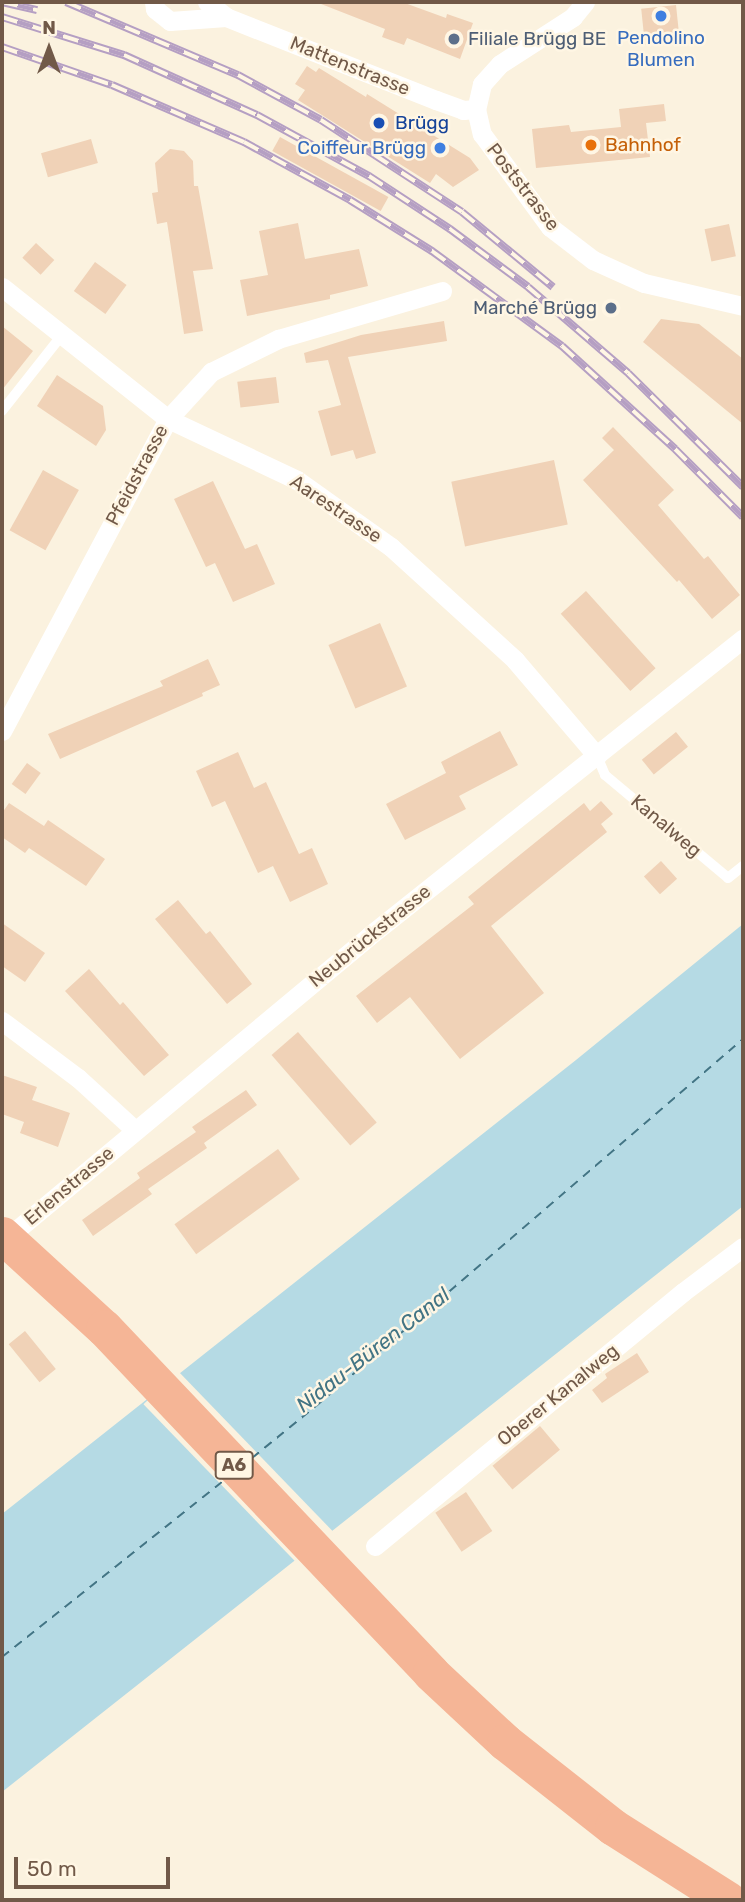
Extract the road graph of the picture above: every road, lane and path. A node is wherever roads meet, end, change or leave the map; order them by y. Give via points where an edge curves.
1 (154, 2) edge
2 (206, 2) edge
3 (585, 2) edge
4 (226, 17) junction
5 (476, 109) junction
6 (2, 287) edge
7 (442, 291) dead end
8 (743, 306) edge
9 (62, 335) junction
10 (2, 411) edge
11 (168, 419) junction
12 (743, 639) edge
13 (2, 731) edge
14 (597, 756) junction
15 (743, 866) edge
16 (2, 1021) edge
17 (135, 1130) junction
18 (2, 1235) edge
19 (743, 1247) edge
20 (17, 1251) edge
21 (375, 1546) dead end
22 (728, 1900) edge

1 - 4 street, Mattenstrasse via 155,9 170,21
2 - 4 street, Mattenstrasse
3 - 5 street via 563,24 500,64 482,84
4 - 5 street, Mattenstrasse via 463,110
5 - 8 street, Poststrasse via 482,134 504,168 570,245 617,273
6 - 9 street, Aarestrasse
7 - 11 street, Pfeidstrasse via 278,339 211,372
9 - 10 lane
9 - 11 street, Aarestrasse
11 - 13 street, Pfeidstrasse
11 - 14 street, Aarestrasse via 297,480 391,547 515,660
12 - 14 street, Neubrückstrasse
14 - 15 lane, Kanalweg via 606,775 728,878
14 - 17 street, Neubrückstrasse via 369,936
16 - 17 street
17 - 20 street, Erlenstrasse
18 - 20 highway, A6
19 - 21 street, Oberer Kanalweg
20 - 22 highway, A6 via 104,1328 431,1673 539,1771 623,1834

